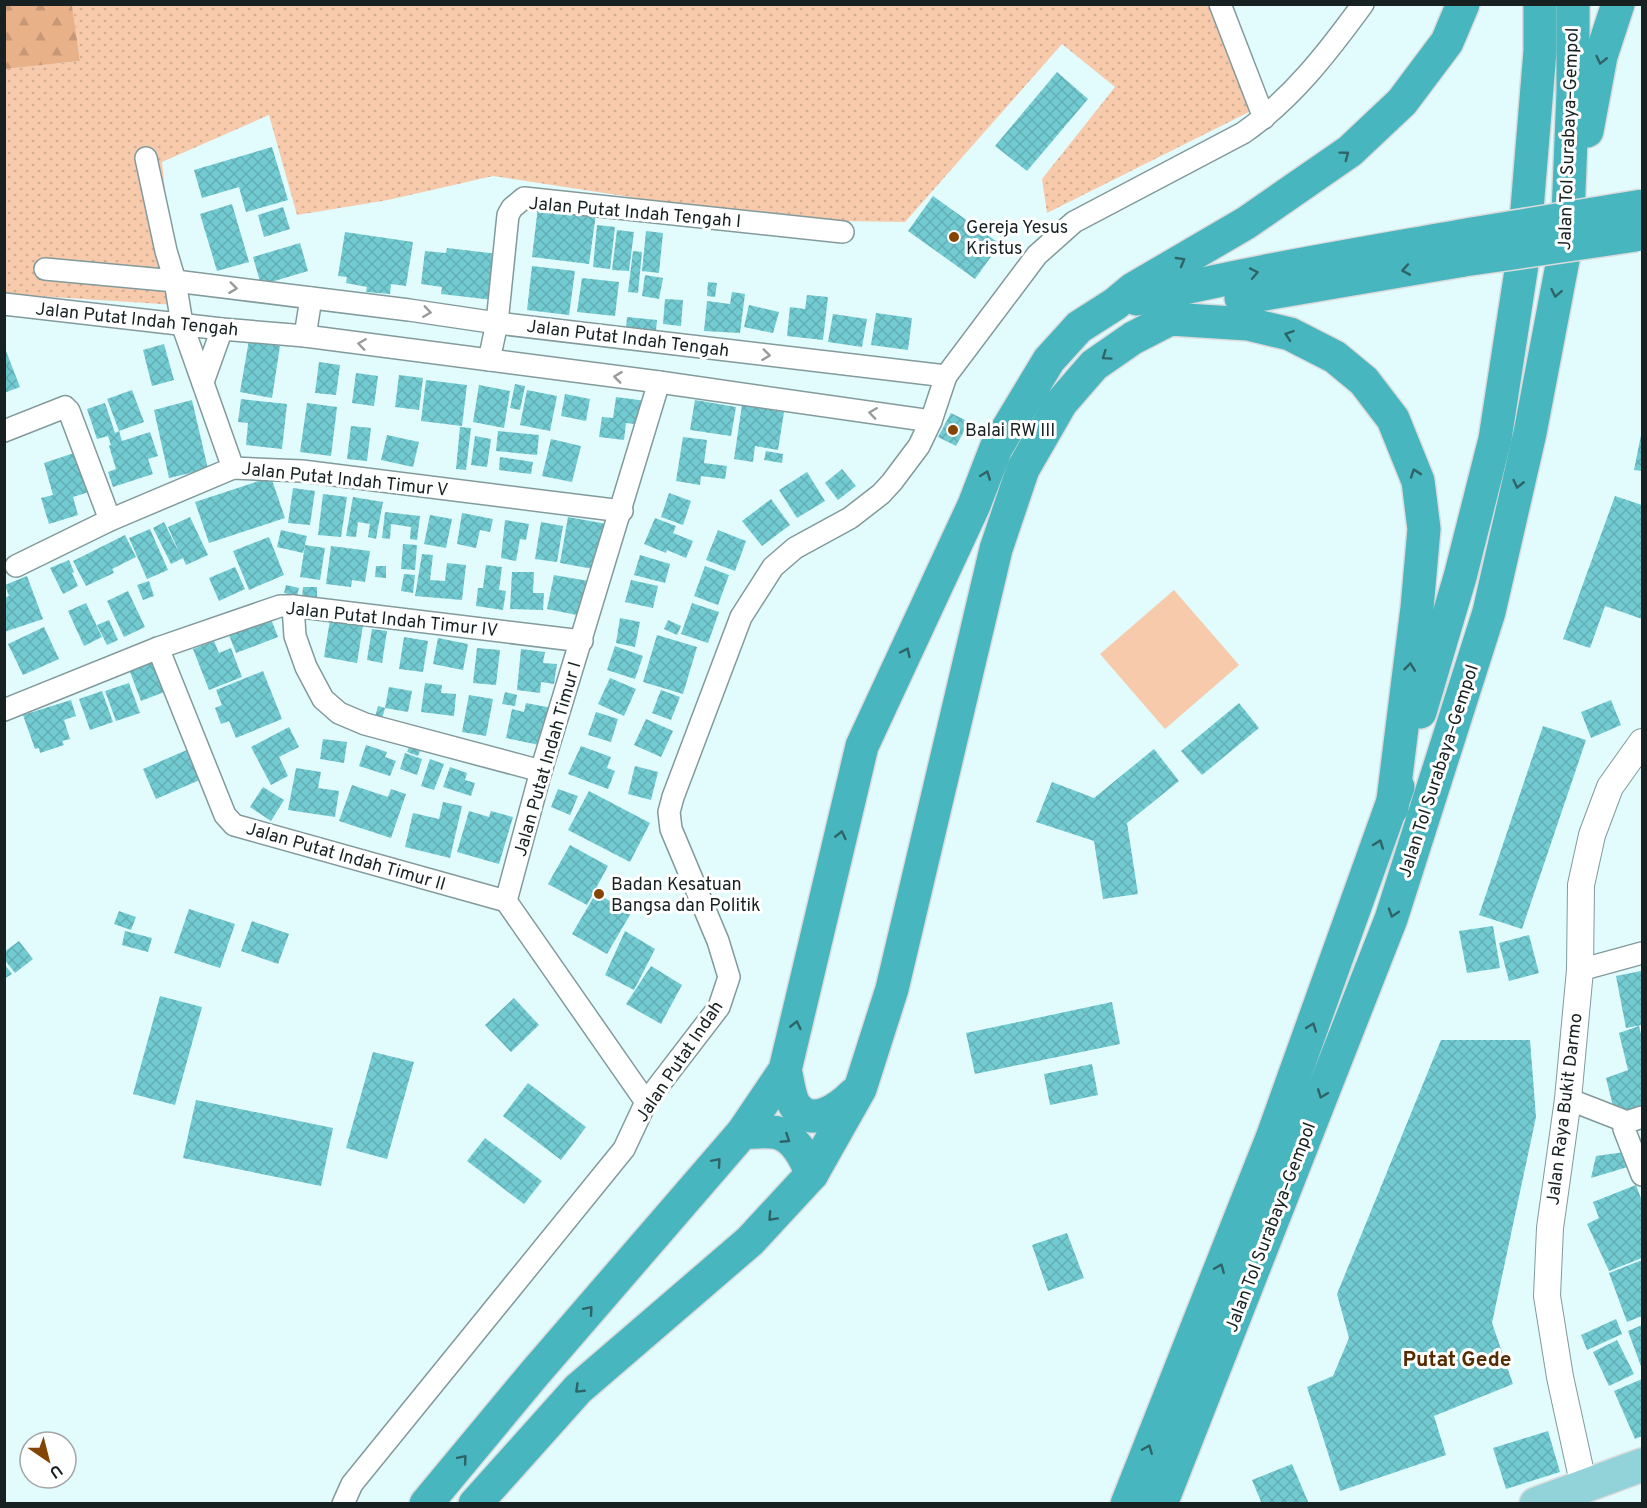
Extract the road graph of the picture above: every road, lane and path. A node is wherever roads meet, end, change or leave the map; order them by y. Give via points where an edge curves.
1 (1220, 4) edge
2 (1363, 4) edge
3 (1463, 4) edge
4 (1540, 4) edge
5 (1573, 4) edge
6 (1618, 4) edge
7 (1264, 118) junction
8 (146, 158) dead end
9 (1641, 220) edge
10 (843, 232) dead end
11 (1567, 238) junction
12 (1468, 247) junction
13 (45, 269) dead end
14 (175, 281) junction
15 (311, 298) junction
16 (4, 304) edge
17 (1115, 304) junction
18 (1170, 320) junction
19 (497, 323) junction
20 (182, 324) junction
21 (222, 329) junction
22 (305, 336) junction
23 (489, 360) junction
24 (946, 376) junction
25 (202, 382) junction
26 (659, 382) junction
27 (931, 421) junction
28 (4, 431) edge
29 (233, 468) junction
30 (622, 511) junction
31 (110, 520) junction
32 (16, 566) dead end
33 (293, 606) junction
34 (582, 641) junction
35 (158, 648) junction
36 (4, 710) edge
37 (1642, 742) edge
38 (541, 771) junction
39 (1392, 808) junction
40 (506, 901) junction
41 (1642, 953) edge
42 (1580, 970) junction
43 (785, 1070) junction
44 (860, 1089) junction
45 (1568, 1099) junction
46 (646, 1102) junction
47 (1635, 1120) edge
48 (743, 1132) junction
49 (812, 1174) junction
50 (1642, 1175) edge
51 (1642, 1465) edge
52 (1584, 1487) junction
53 (480, 1499) edge
54 (343, 1503) edge
55 (426, 1503) edge
56 (1126, 1503) edge
57 (1161, 1503) edge
58 (1536, 1503) edge

1 - 7 street
2 - 7 street, Jalan Putat Indah via 1327,54
17 -> 3 highway via 1133,289 1269,208 1350,151 1402,102 1448,42
4 - 39 highway, Jalan Tol Surabaya–Gempol via 1540,51 1523,258 1495,439 1460,577
5 - 11 highway, Jalan Tol Surabaya–Gempol
6 -> 11 highway via 1601,56
7 - 24 street, Jalan Putat Indah via 1243,133 1074,222 1037,255
8 - 14 street
9 - 12 highway, bridge
10 - 19 street, Jalan Putat Indah Tengah I via 524,198 508,215
11 -> 57 highway, Jalan Tol Surabaya–Gempol via 1530,433 1489,612 1391,919
17 -> 12 highway via 1227,278
12 -> 18 highway via 1224,300
13 - 14 street, Jalan Putat Indah Tengah
14 -> 15 street, Jalan Putat Indah Tengah
14 - 20 street
15 -> 19 street, Jalan Putat Indah Tengah
15 - 22 street
16 - 20 street, Jalan Putat Indah Tengah
43 -> 17 highway via 862,746 974,505 996,448 1049,360 1079,327
39 -> 18 highway via 1418,608 1424,529 1418,481 1402,438 1393,419 1364,381 1335,357 1290,333 1248,324
18 -> 44 highway via 1133,338 1094,365 1060,403 1023,469 996,549 892,989
19 - 23 street, Jalan Putat Indah Tengah I
19 -> 24 street, Jalan Putat Indah Tengah
20 - 21 street, Jalan Putat Indah Tengah
20 - 25 street
21 - 22 street, Jalan Putat Indah Tengah
21 - 25 street
23 -> 22 street, Jalan Putat Indah Tengah
26 -> 23 street, Jalan Putat Indah Tengah
24 - 27 street, Jalan Putat Indah
25 - 29 street
27 -> 26 street, Jalan Putat Indah Tengah
26 - 30 street, Jalan Putat Indah Timur I
27 - 46 street, Jalan Putat Indah via 919,446 881,494 849,518 795,548 773,567 741,617 669,812 671,829 729,977 719,1007
28 - 31 street via 65,407
29 - 30 street, Jalan Putat Indah Timur V via 302,471
29 - 31 street, Jalan Putat Indah Timur V
30 - 34 street, Jalan Putat Indah Timur I
31 - 32 street, Jalan Putat Indah Timur V
33 - 34 street, Jalan Putat Indah Timur IV
33 - 35 street, Jalan Putat Indah Timur IV via 280,606
33 - 38 street via 295,636 306,667 323,699 339,713 364,724
34 - 38 street, Jalan Putat Indah Timur I
35 - 36 street, Jalan Putat Indah Timur IV
35 - 40 street, Jalan Putat Indah Timur II via 225,815 234,825
37 - 42 street, Jalan Raya Bukit Darmo via 1610,787 1592,835 1581,885
38 - 40 street, Jalan Putat Indah Timur I
56 -> 39 highway, Jalan Tol Surabaya–Gempol via 1272,1138
40 - 46 street
41 - 42 street
42 - 45 street, Jalan Raya Bukit Darmo
43 - 44 highway via 795,1105 818,1117 840,1108
43 - 48 highway
44 - 49 highway
45 - 47 street
45 - 52 street, Jalan Raya Bukit Darmo via 1550,1228 1547,1296
46 - 54 street, Jalan Putat Indah via 624,1149 352,1484
47 - 50 street via 1624,1129
48 -> 49 highway via 778,1133 792,1141
55 -> 48 highway
49 -> 53 highway via 750,1240 578,1389
51 - 52 main road
52 - 58 main road

